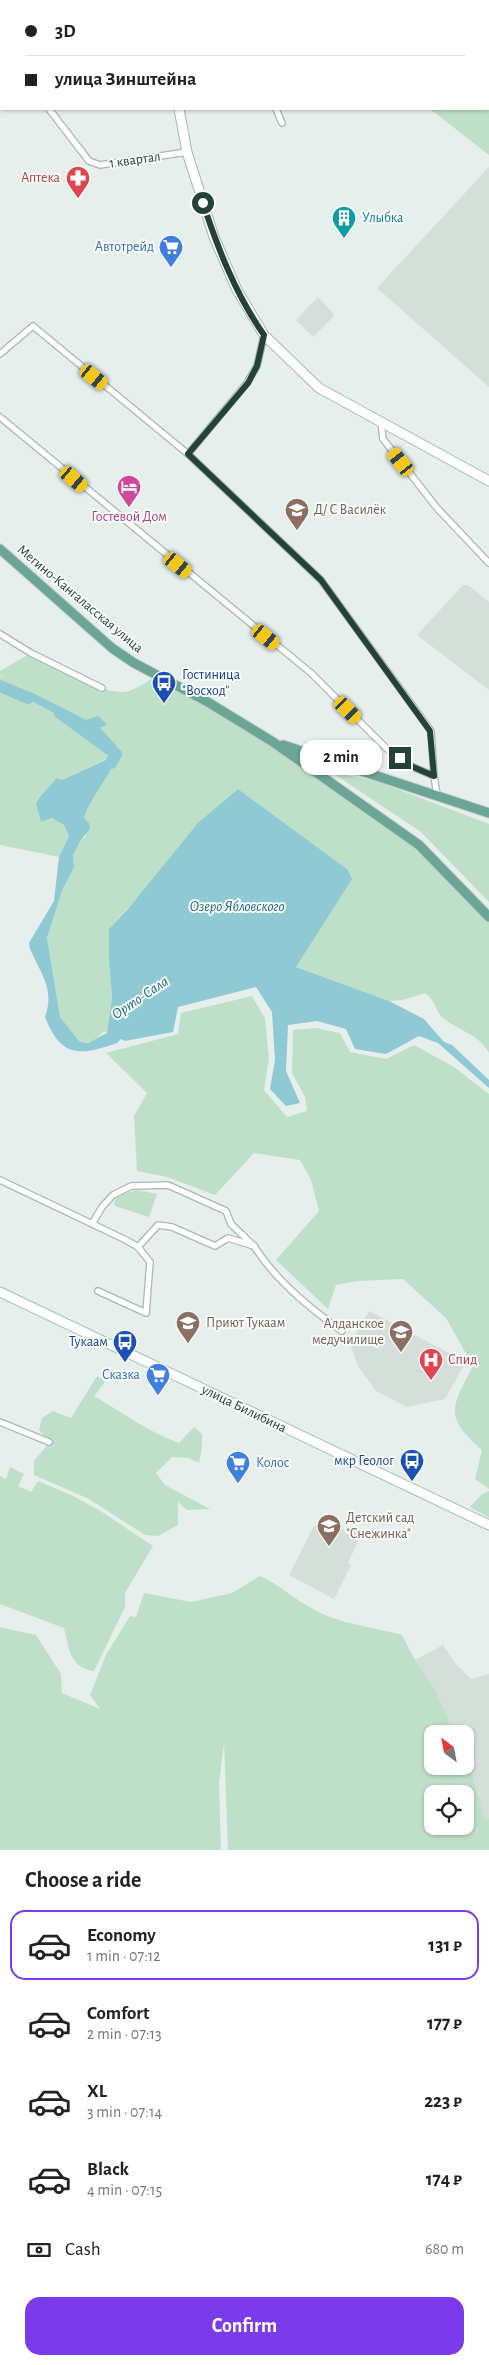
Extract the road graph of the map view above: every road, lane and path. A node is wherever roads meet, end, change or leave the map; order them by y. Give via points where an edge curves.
1 (50, 110) edge
2 (179, 110) edge
3 (276, 110) edge
4 (282, 123) dead end
5 (187, 152) junction
6 (264, 335) junction
7 (0, 354) edge
8 (0, 417) edge
9 (381, 420) junction
10 (188, 454) junction
11 (489, 481) edge
12 (0, 549) edge
13 (489, 563) edge
14 (0, 634) edge
15 (102, 688) dead end
16 (273, 742) junction
17 (434, 776) junction
18 (437, 795) junction
19 (489, 813) edge
20 (489, 917) edge
21 (0, 1180) edge
22 (92, 1224) junction
23 (254, 1246) junction
24 (138, 1247) junction
25 (98, 1291) dead end
26 (0, 1292) edge
27 (342, 1331) dead end
28 (0, 1422) edge
29 (49, 1442) dead end
30 (489, 1525) edge

1 - 5 street, 1 квартал via 89,162 100,165
2 - 5 street
3 - 4 street
5 - 6 street via 214,237 238,290
6 - 9 street via 318,388
6 - 10 street via 257,366 248,383
7 - 10 street via 33,326
8 - 17 street via 311,673 386,748 413,767
9 - 11 street
9 - 13 street via 383,440 437,508
10 - 17 street via 321,580 430,731
12 - 16 main road, Мегино-Кангаласская улица via 112,648
14 - 15 street
16 - 18 main road, Мегино-Кангаласская улица
16 - 20 main road, Мегино-Кангаласская улица via 419,846
17 - 18 street
18 - 19 main road, Мегино-Кангаласская улица
21 - 22 street
22 - 23 street via 113,1195 131,1186 168,1185 226,1211 230,1224
22 - 24 street
23 - 24 street via 228,1238 215,1246 172,1227 158,1225
23 - 27 street via 265,1264 315,1312
24 - 25 street via 150,1262 146,1313
26 - 30 street, улица Билибина
28 - 29 street

